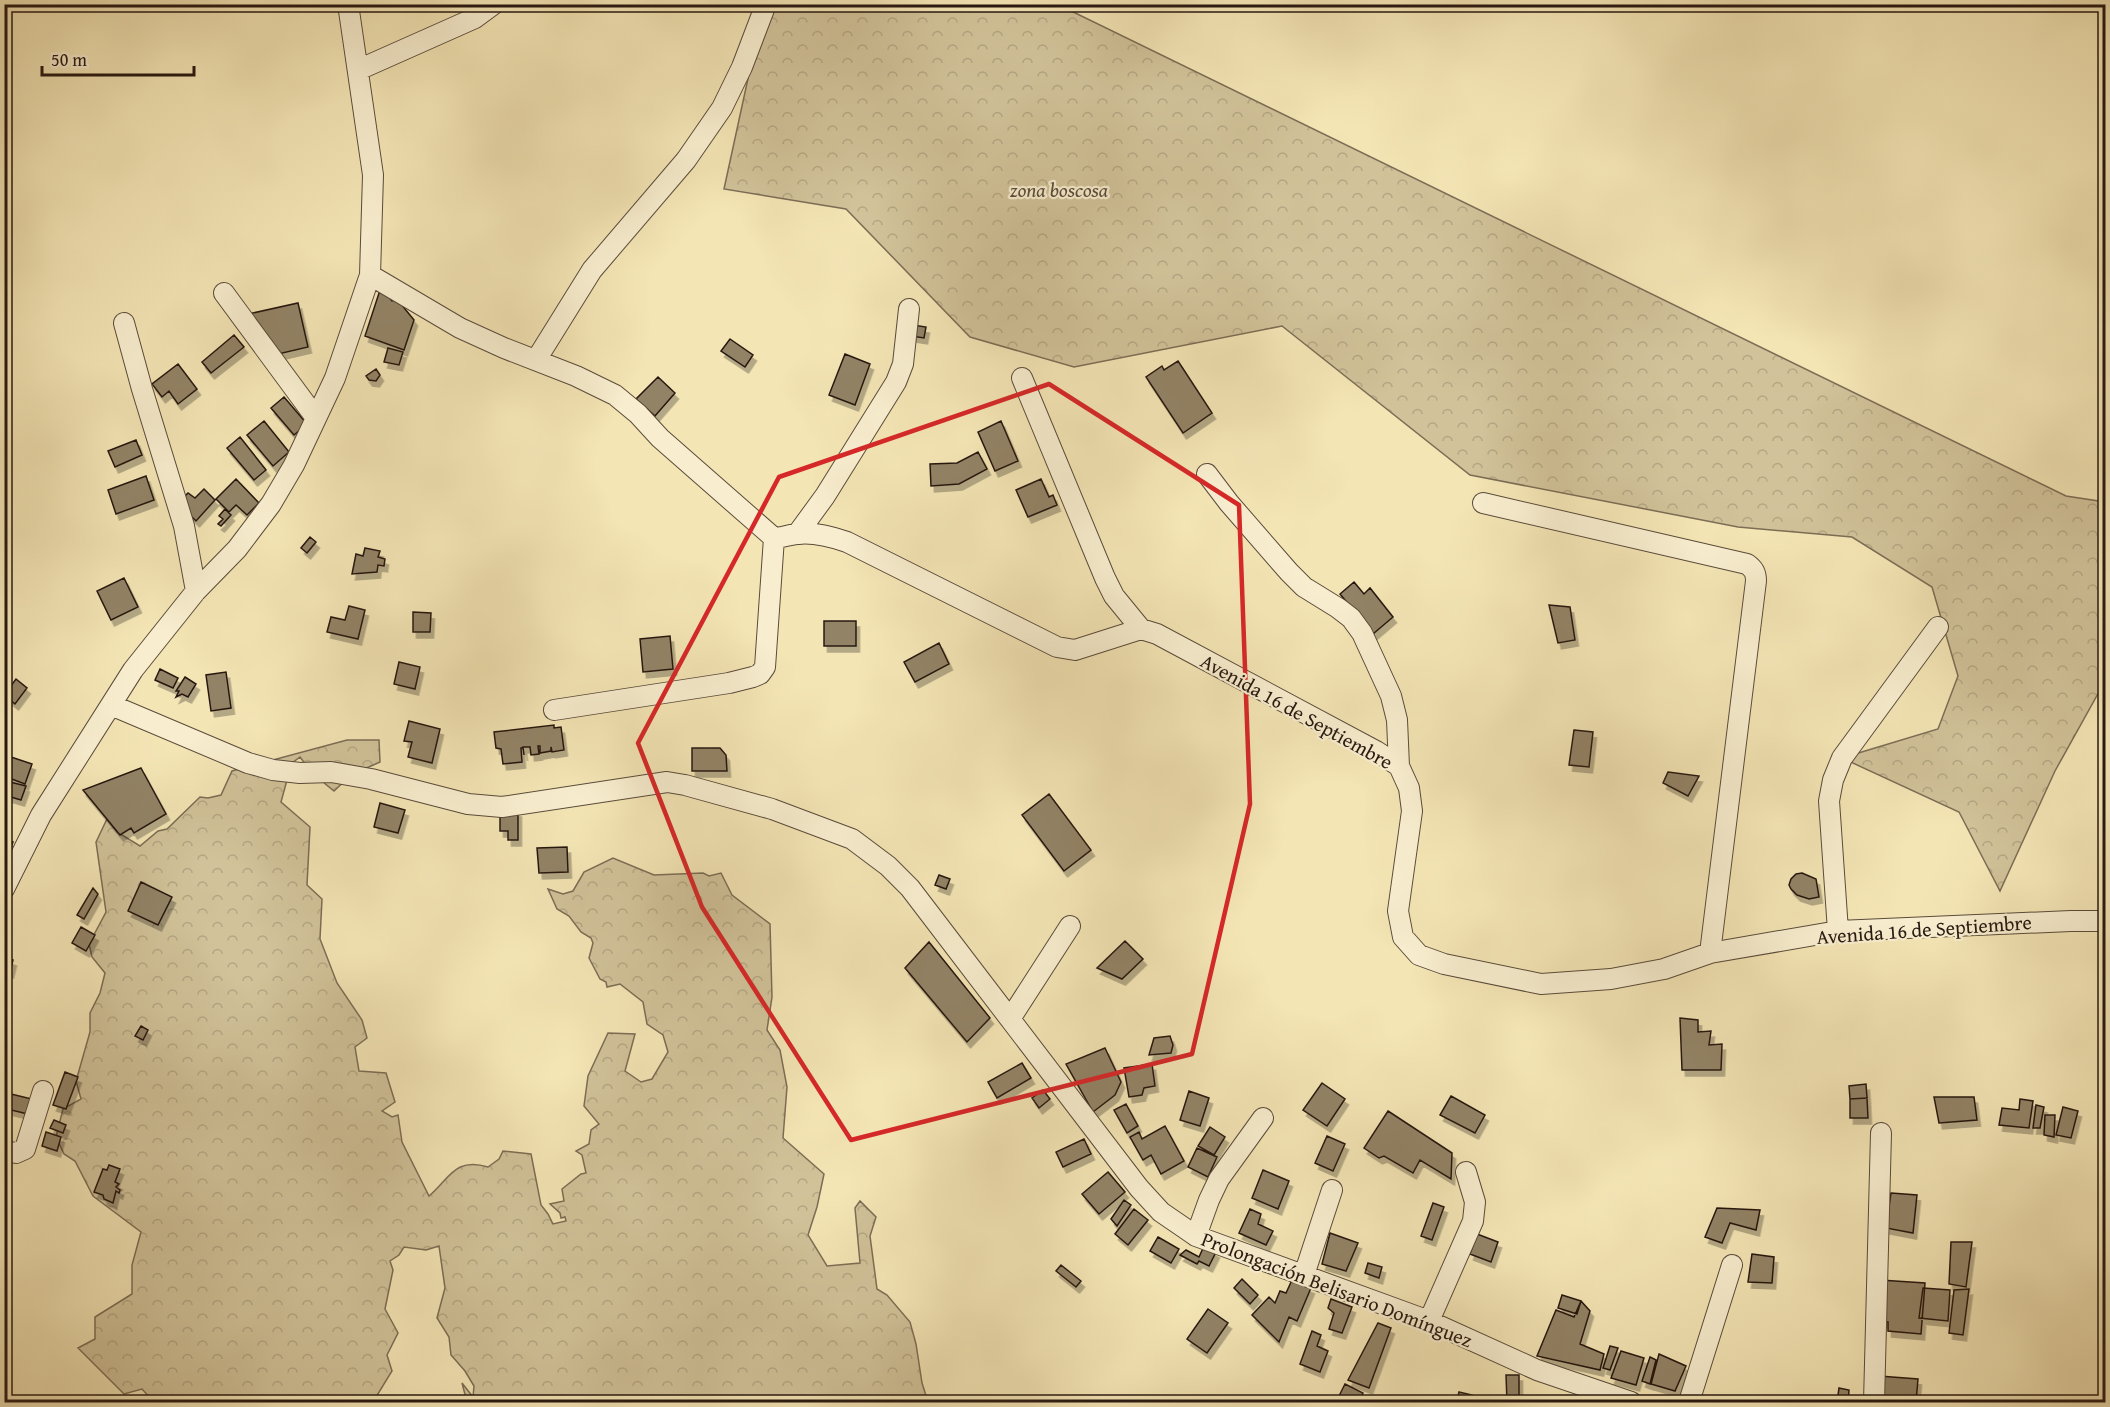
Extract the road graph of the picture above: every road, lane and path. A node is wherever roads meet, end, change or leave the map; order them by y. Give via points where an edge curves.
1 (348, 4) edge
2 (494, 4) edge
3 (766, 4) edge
4 (358, 70) junction
5 (370, 275) junction
6 (224, 293) dead end
7 (909, 309) dead end
8 (124, 323) dead end
9 (536, 360) junction
10 (1022, 378) dead end
11 (316, 418) junction
12 (1207, 474) dead end
13 (1483, 503) dead end
14 (798, 534) junction
15 (774, 538) junction
16 (196, 591) junction
17 (1938, 627) dead end
18 (1141, 629) junction
19 (111, 705) junction
20 (554, 710) dead end
21 (1399, 766) junction
22 (4, 889) edge
23 (2106, 921) edge
24 (1070, 926) dead end
25 (1838, 931) junction
26 (1710, 953) junction
27 (1010, 1019) junction
28 (43, 1091) dead end
29 (1263, 1118) dead end
30 (1881, 1133) dead end
31 (4, 1151) edge
32 (1466, 1172) dead end
33 (1332, 1190) dead end
34 (1196, 1236) junction
35 (1732, 1265) dead end
36 (1304, 1275) junction
37 (1429, 1321) junction
38 (1631, 1402) edge
39 (1689, 1402) edge
40 (1874, 1402) edge

1 - 4 street
2 - 4 street via 476,18
3 - 9 street via 722,108 686,160 592,270
4 - 5 street via 373,175
5 - 9 street via 460,328
5 - 11 street
6 - 11 street
7 - 14 street via 903,364 896,382
8 - 16 street via 184,526
9 - 15 street via 615,396
10 - 18 street via 1105,578 1114,596
11 - 16 street via 271,504 237,549
12 - 21 street via 1289,572 1304,587 1351,618 1362,633 1391,696 1397,720
13 - 26 street via 1747,564 1756,573
14 - 15 street
14 - 18 street via 819,534 848,543 1057,647 1075,650
15 - 20 street via 767,649 760,674 729,683
16 - 19 street via 133,670
17 - 25 street via 1842,758 1833,780 1828,801
18 - 21 street, Avenida 16 de Septiembre via 1189,650
19 - 22 street via 41,815
19 - 27 street, Prolongación Belisario Domínguez via 248,764 273,770 362,777 468,804 502,807 667,782 772,809 852,839 888,866 910,888
21 - 26 street, Avenida 16 de Septiembre via 1409,788 1412,811 1398,911 1403,937 1419,955 1541,984 1611,979 1664,969
23 - 25 street, Avenida 16 de Septiembre
24 - 27 street
25 - 26 street, Avenida 16 de Septiembre
27 - 34 street, Prolongación Belisario Domínguez via 1139,1188 1161,1212
28 - 31 street via 25,1149 16,1153
29 - 34 street via 1220,1179
30 - 40 street
32 - 37 street via 1475,1202 1473,1221
33 - 36 street
34 - 36 street, Prolongación Belisario Domínguez
35 - 39 street
36 - 37 street, Prolongación Belisario Domínguez
37 - 38 street, Prolongación Belisario Domínguez via 1537,1370

